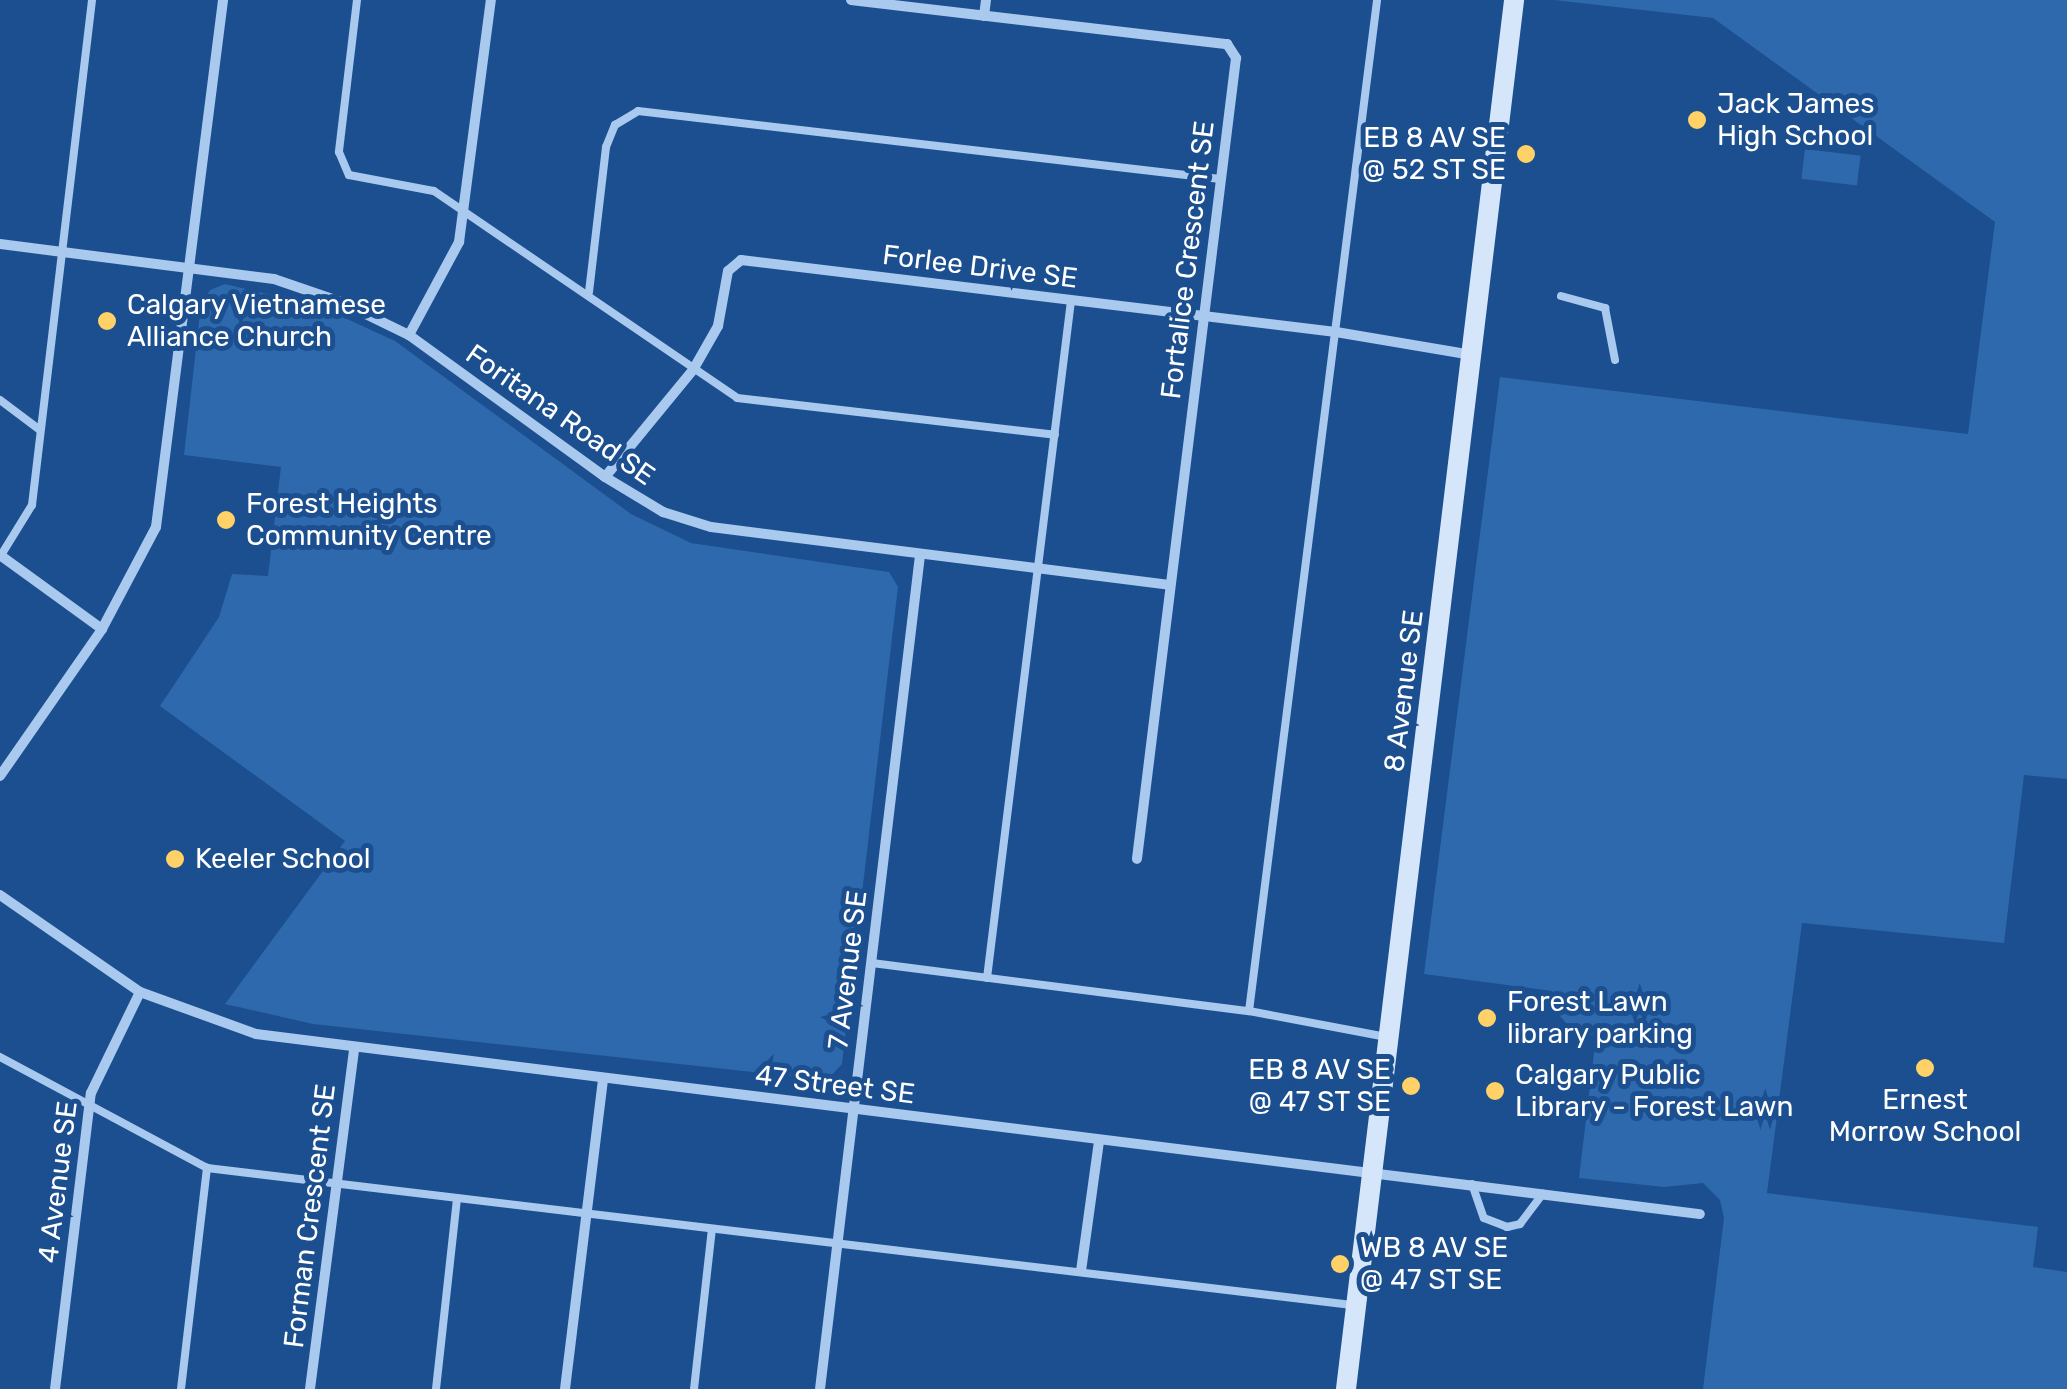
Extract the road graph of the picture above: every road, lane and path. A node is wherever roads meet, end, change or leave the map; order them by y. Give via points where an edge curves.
1 (92, 0) edge
2 (223, 0) edge
3 (357, 0) edge
4 (490, 0) edge
5 (852, 0) edge
6 (986, 0) edge
7 (1378, 0) edge
8 (1514, 0) edge
9 (984, 16) junction
10 (1220, 179) junction
11 (464, 212) junction
12 (0, 244) edge
13 (62, 253) junction
14 (192, 269) junction
15 (588, 292) junction
16 (1560, 296) dead end
17 (1072, 301) junction
18 (1203, 317) junction
19 (1336, 332) junction
20 (409, 335) junction
21 (1474, 355) junction
22 (1615, 360) dead end
23 (692, 370) junction
24 (0, 400) edge
25 (40, 430) junction
26 (1054, 435) junction
27 (605, 477) junction
28 (0, 556) edge
29 (920, 556) junction
30 (1038, 571) junction
31 (1169, 585) junction
32 (102, 629) junction
33 (0, 776) edge
34 (1137, 860) dead end
35 (0, 895) edge
36 (872, 963) junction
37 (987, 978) junction
38 (140, 992) junction
39 (1250, 1011) junction
40 (1390, 1038) junction
41 (354, 1048) junction
42 (0, 1057) edge
43 (603, 1078) junction
44 (89, 1110) junction
45 (854, 1110) junction
46 (1100, 1142) junction
47 (206, 1168) junction
48 (1373, 1178) junction
49 (338, 1182) junction
50 (1472, 1184) junction
51 (1543, 1194) junction
52 (457, 1198) junction
53 (586, 1210) junction
54 (1700, 1214) dead end
55 (712, 1229) junction
56 (838, 1243) junction
57 (1081, 1271) junction
58 (1356, 1306) junction
59 (54, 1389) edge
60 (180, 1389) edge
61 (310, 1389) edge
62 (436, 1389) edge
63 (565, 1389) edge
64 (694, 1389) edge
65 (820, 1389) edge
66 (1346, 1389) edge

1 - 13 lane
2 - 14 street
3 - 11 lane via 339,152 349,174 434,190
4 - 11 street
5 - 9 street, Fortalice Crescent SE
6 - 9 street
7 - 19 lane
8 - 21 street, 8 Avenue SE
9 - 10 street, Fortalice Crescent SE via 1226,44 1236,58
10 - 15 lane via 638,112 614,125 606,147
10 - 18 street, Fortalice Crescent SE
11 - 15 lane
11 - 20 street via 460,242
12 - 13 street, Foritana Road SE
13 - 14 street, Foritana Road SE
13 - 25 lane
14 - 20 street, Foritana Road SE via 274,279
14 - 32 street via 156,527
15 - 23 lane
16 - 22 lane via 1605,308
17 - 18 street, Forlee Drive SE
17 - 23 street, Forlee Drive SE via 741,260 728,272 718,326
17 - 26 lane
18 - 19 street, Forlee Drive SE
18 - 31 street, Fortalice Crescent SE
19 - 21 street, Forlee Drive SE
19 - 39 lane
20 - 27 street, Foritana Road SE
21 - 40 street, 8 Avenue SE
23 - 26 lane via 737,398
23 - 27 street, Forlee Drive SE
24 - 25 lane
25 - 28 lane via 32,505
26 - 30 lane
27 - 29 street, Foritana Road SE via 663,512 711,526
28 - 32 street
29 - 30 street, Foritana Road SE
29 - 36 street, 7 Avenue SE
30 - 31 street, Foritana Road SE
30 - 37 lane
31 - 34 street, Fortalice Crescent SE
32 - 33 street
35 - 38 street, 47 Street SE
36 - 37 lane
36 - 45 street, 7 Avenue SE
37 - 39 lane
38 - 41 street, 47 Street SE via 256,1034
38 - 44 street, 4 Avenue SE
39 - 40 lane
40 - 48 street, 8 Avenue SE
41 - 43 street, 47 Street SE
41 - 49 street, Forman Crescent SE
42 - 44 lane
43 - 45 street, 47 Street SE
43 - 53 street
44 - 47 lane
44 - 59 street, 4 Avenue SE
45 - 46 street, 47 Street SE
45 - 56 street, 7 Avenue SE
46 - 48 street, 47 Street SE
46 - 57 street
47 - 49 lane
47 - 60 lane
48 - 50 street, 47 Street SE
48 - 58 street, 8 Avenue SE
49 - 52 lane
49 - 61 street, Forman Crescent SE
50 - 51 street, 47 Street SE
50 - 51 lane via 1484,1218 1507,1227 1520,1224
51 - 54 street, 47 Street SE
52 - 53 lane
52 - 62 lane
53 - 55 lane
53 - 63 street
55 - 56 lane
55 - 64 lane
56 - 57 lane
56 - 65 street, 7 Avenue SE
57 - 58 lane
58 - 66 street, 8 Avenue SE

